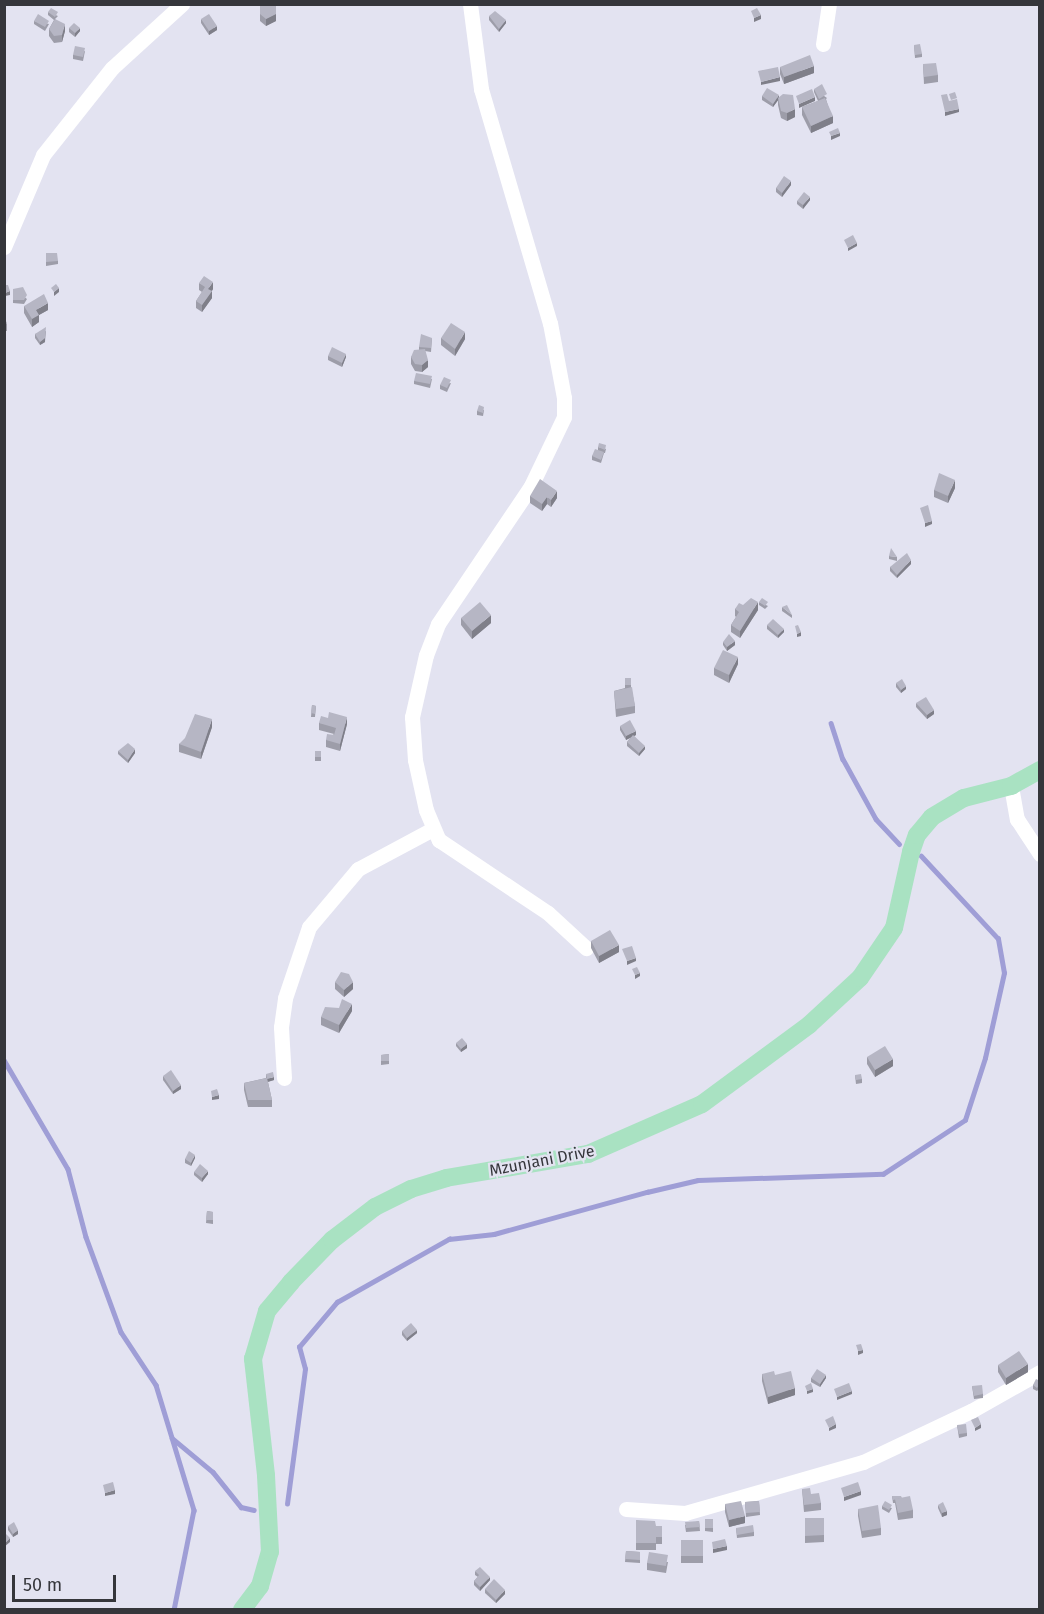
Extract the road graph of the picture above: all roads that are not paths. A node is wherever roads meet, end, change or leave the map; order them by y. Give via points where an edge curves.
1 (182, 4) edge
2 (470, 4) edge
3 (829, 4) edge
4 (823, 44) dead end
5 (4, 247) edge
6 (1040, 770) edge
7 (1011, 786) junction
8 (433, 829) junction
9 (1040, 854) edge
10 (586, 948) dead end
11 (284, 1078) dead end
12 (1040, 1372) edge
13 (626, 1509) dead end
14 (260, 1586) junction
15 (242, 1610) edge
16 (256, 1610) edge

1 - 5 street via 112,68 43,155
2 - 8 street via 481,89 550,322 564,417 531,486 438,624 426,655 412,717 415,760
3 - 4 street
6 - 7 main road, Mzunjani Drive
7 - 9 street via 1017,819
7 - 14 main road, Mzunjani Drive via 964,798 932,817 917,835 911,852 894,928 860,978 809,1025 702,1104 588,1154 446,1178 411,1189 375,1207 332,1240 291,1282 267,1311 252,1359 269,1516 270,1552
8 - 10 street via 449,850 520,892 565,925
8 - 11 street via 358,869 309,927 285,998 281,1027
12 - 13 street via 971,1411 863,1462 685,1513
14 - 15 main road, Mzunjani Drive
14 - 16 street

